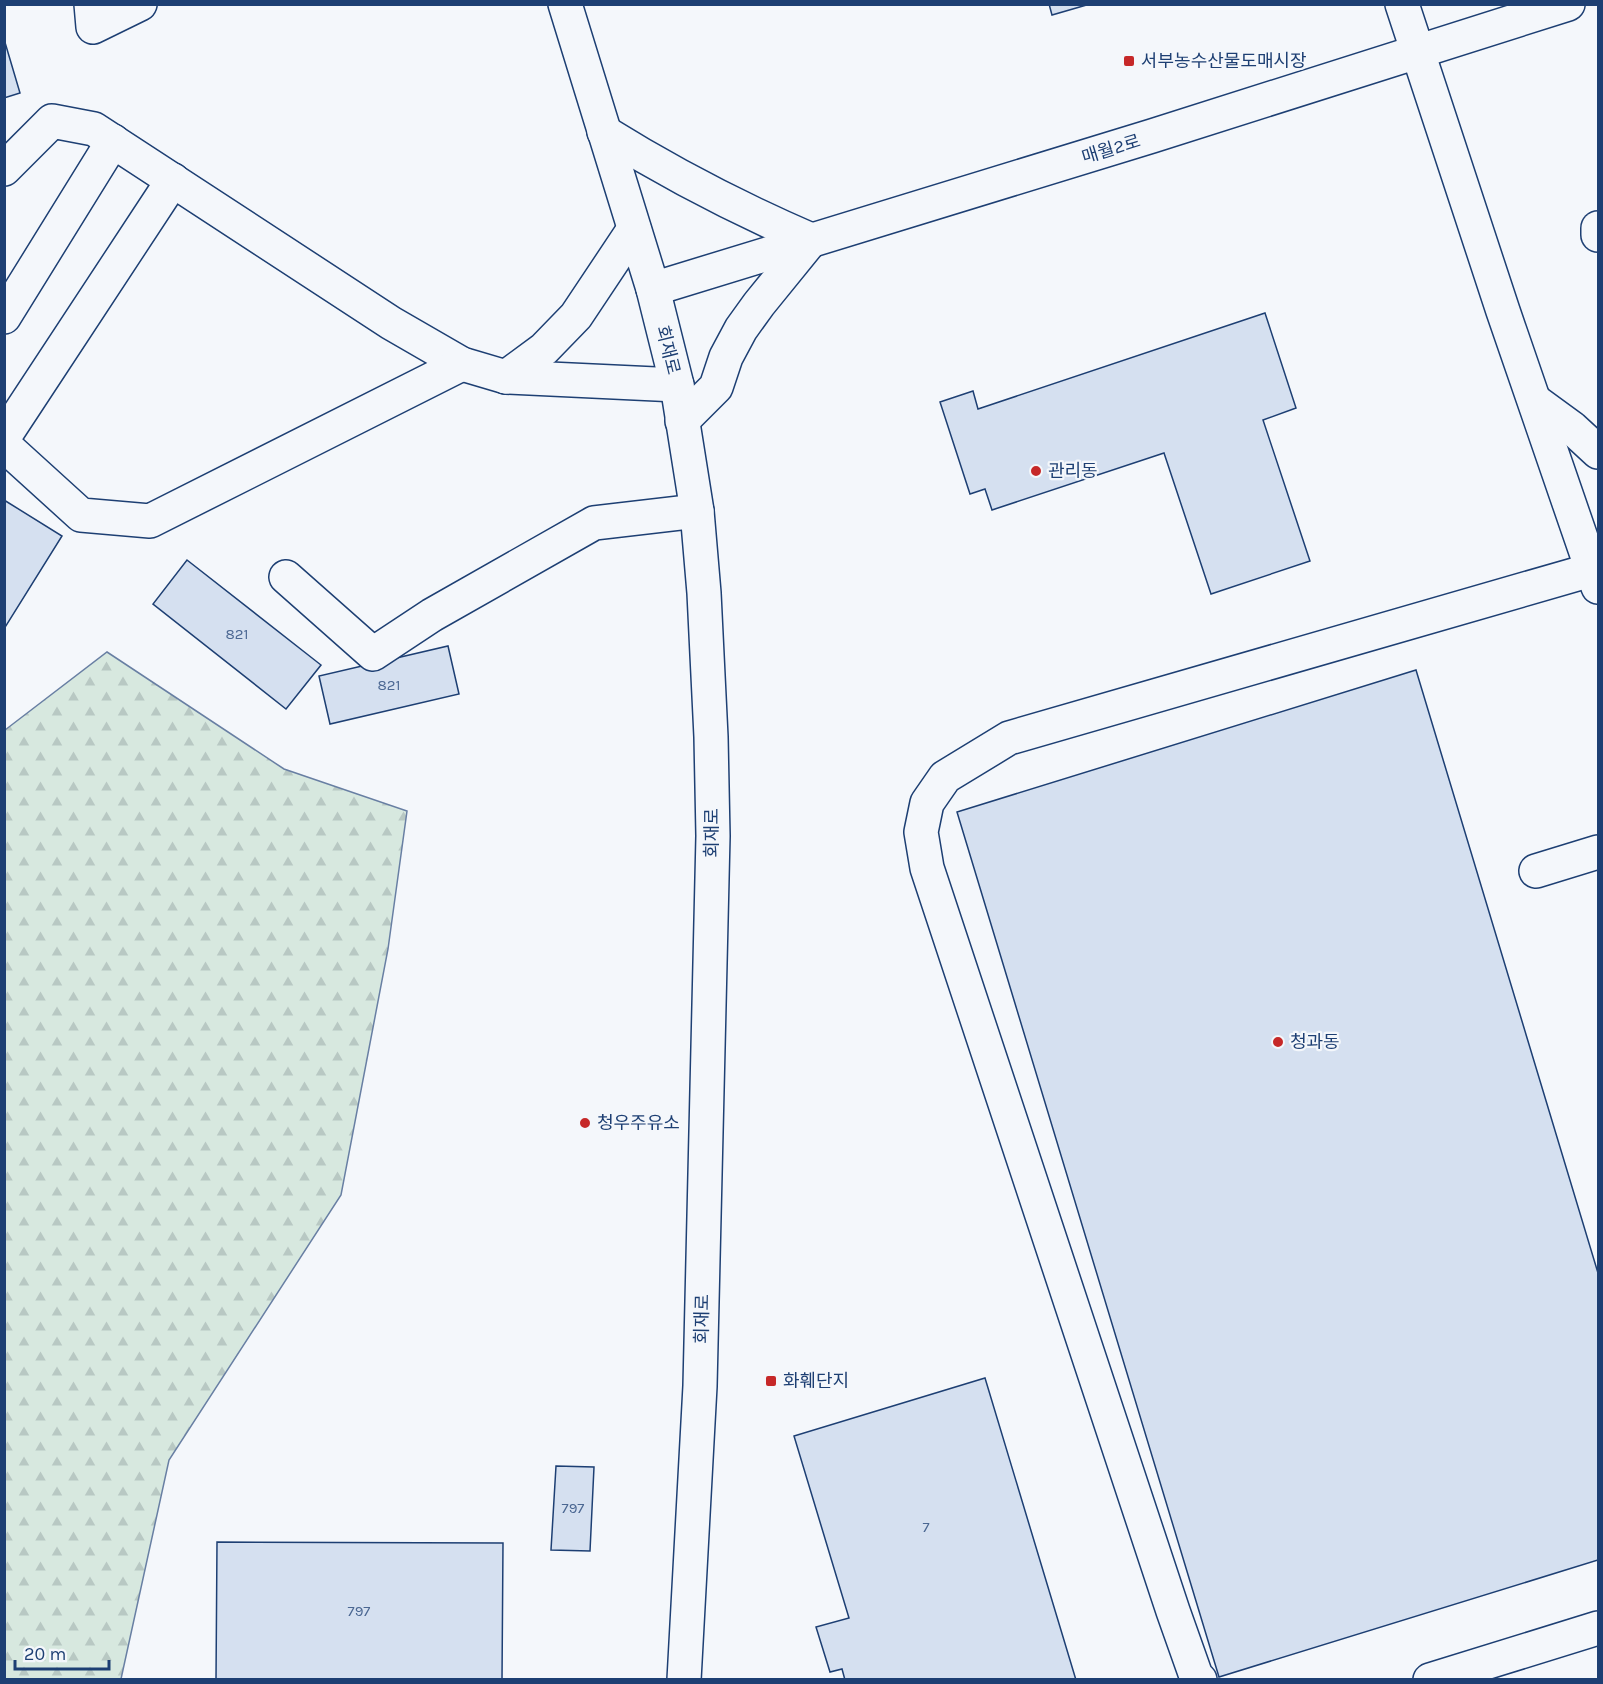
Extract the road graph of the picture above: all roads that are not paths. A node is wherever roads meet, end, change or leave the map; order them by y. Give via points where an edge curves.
1 (91, 4) edge
2 (140, 4) edge
3 (565, 4) edge
4 (1402, 4) edge
5 (1568, 4) edge
6 (1417, 51) junction
7 (604, 132) junction
8 (113, 141) junction
9 (4, 169) edge
10 (173, 180) junction
11 (1599, 228) edge
12 (634, 229) junction
13 (1599, 235) edge
14 (811, 240) junction
15 (653, 289) junction
16 (4, 317) edge
17 (462, 364) junction
18 (506, 377) junction
19 (677, 385) junction
20 (1535, 401) junction
21 (682, 421) junction
22 (4, 436) edge
23 (4, 445) edge
24 (1599, 452) edge
25 (697, 511) junction
26 (1597, 575) edge
27 (286, 577) dead end
28 (1599, 852) edge
29 (1536, 871) dead end
30 (1599, 1628) edge
31 (684, 1680) edge
32 (1200, 1680) edge
33 (1430, 1680) edge

1 - 2 street via 93,27
3 - 7 street, 회재로
4 - 6 street
5 - 6 street, 매월2로
6 - 14 street, 매월2로
6 - 20 street
7 - 12 street, 회재로
7 - 14 street via 702,190
8 - 9 street via 94,129 52,121
8 - 10 street
8 - 16 street
10 - 17 street via 391,323
10 - 22 street
11 - 13 street
12 - 15 street, 회재로
12 - 18 street via 576,316 543,349
14 - 15 street, 매월2로
14 - 21 street via 741,329 716,387
15 - 19 street, 회재로
17 - 18 street
17 - 23 street via 150,521 81,515
18 - 19 street
19 - 21 street, 회재로
20 - 24 street
20 - 26 street
21 - 25 street, 회재로
25 - 27 street via 594,523 432,615 373,654
25 - 31 street, 회재로 via 713,836 700,1386
26 - 32 street via 1009,738 945,777 927,803 921,832 927,868 1173,1611
28 - 29 street
30 - 33 street

